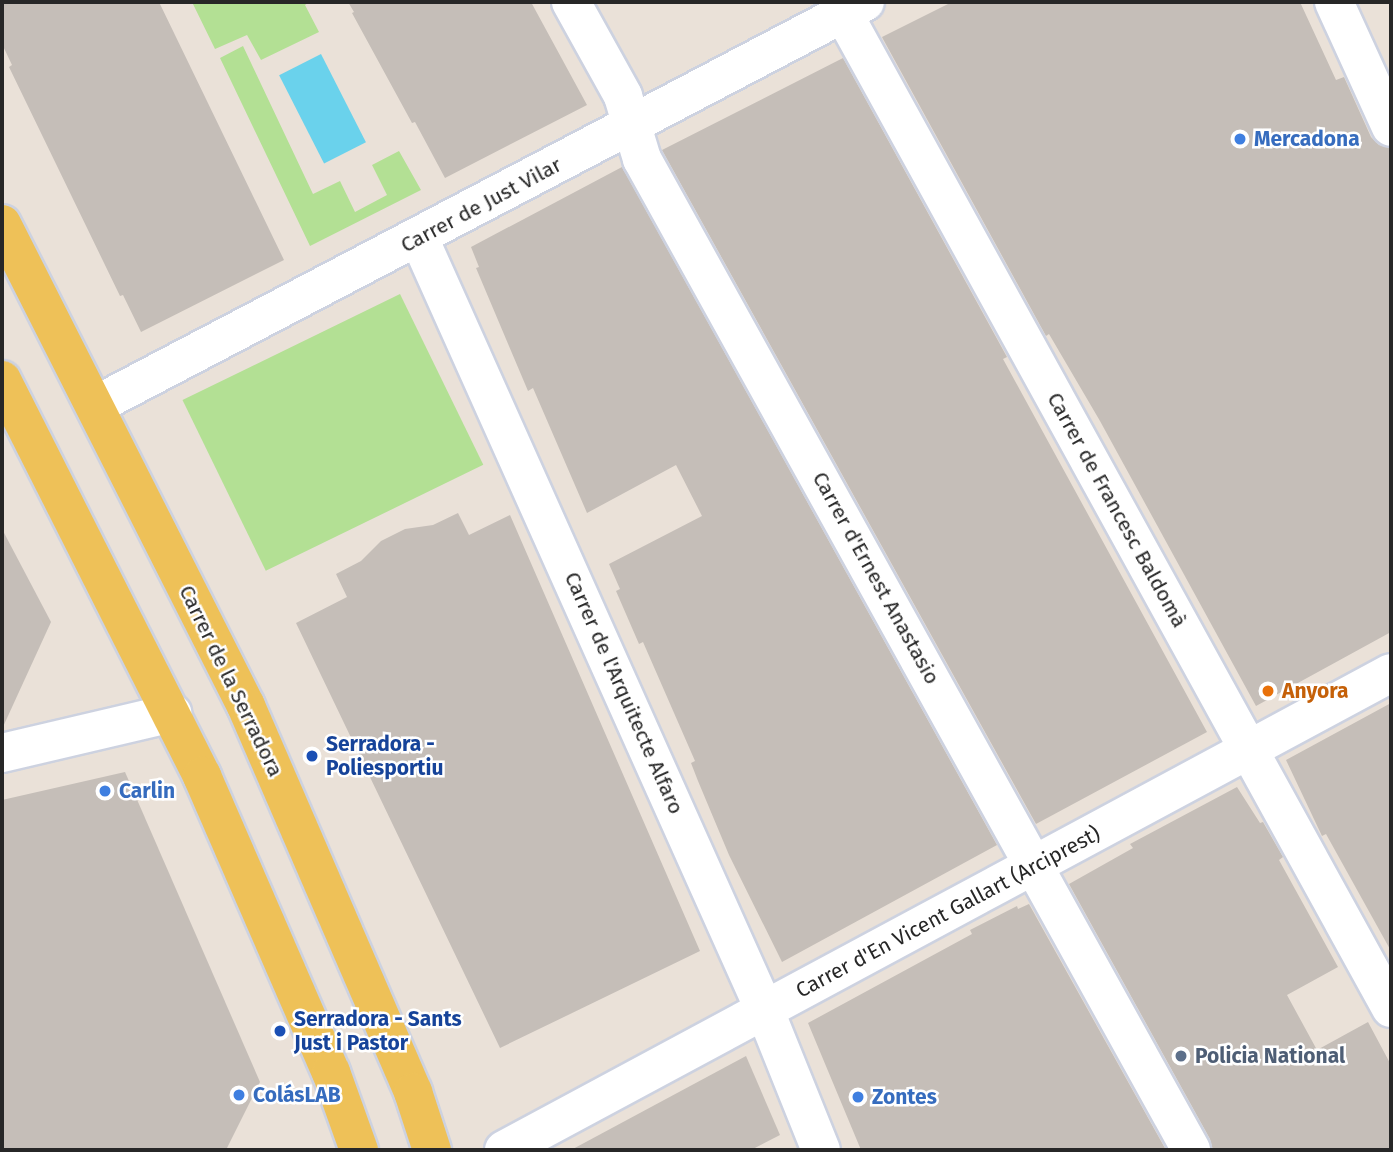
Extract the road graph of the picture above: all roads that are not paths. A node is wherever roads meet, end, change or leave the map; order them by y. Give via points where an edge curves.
1 (571, 2) edge
2 (1334, 2) edge
3 (854, 7) edge
4 (631, 124) junction
5 (1391, 127) edge
6 (2, 224) edge
7 (418, 238) junction
8 (2, 380) edge
9 (96, 405) junction
10 (1391, 673) edge
11 (172, 713) junction
12 (1250, 750) junction
13 (2, 753) edge
14 (1035, 864) junction
15 (1391, 1008) edge
16 (765, 1011) junction
17 (352, 1144) edge
18 (432, 1150) edge
19 (504, 1150) edge
20 (821, 1150) edge
21 (1191, 1150) edge

1 - 4 street, Carrer d'Ernest Anastasio via 623,96
2 - 5 street
3 - 4 street, Carrer de Just Vilar
3 - 12 street, Carrer de Francesc Baldomà
4 - 7 street, Carrer de Just Vilar
4 - 14 street, Carrer d'Ernest Anastasio via 642,159
6 - 9 main road, Carrer de la Serradora
7 - 9 street, Carrer de Just Vilar
7 - 16 street, Carrer de l'Arquitecte Alfaro
8 - 11 main road
9 - 18 main road, Carrer de la Serradora via 246,706 413,1092
10 - 12 street, Carrer d'En Vicent Gallart (Arciprest)
11 - 13 street
11 - 17 main road via 310,1022
12 - 14 street, Carrer d'En Vicent Gallart (Arciprest)
12 - 15 street, Carrer de Francesc Baldomà
14 - 16 street, Carrer d'En Vicent Gallart (Arciprest)
14 - 21 street, Carrer d'Ernest Anastasio
16 - 19 street, Carrer d'En Vicent Gallart (Arciprest)
16 - 20 street, Carrer de l'Arquitecte Alfaro

